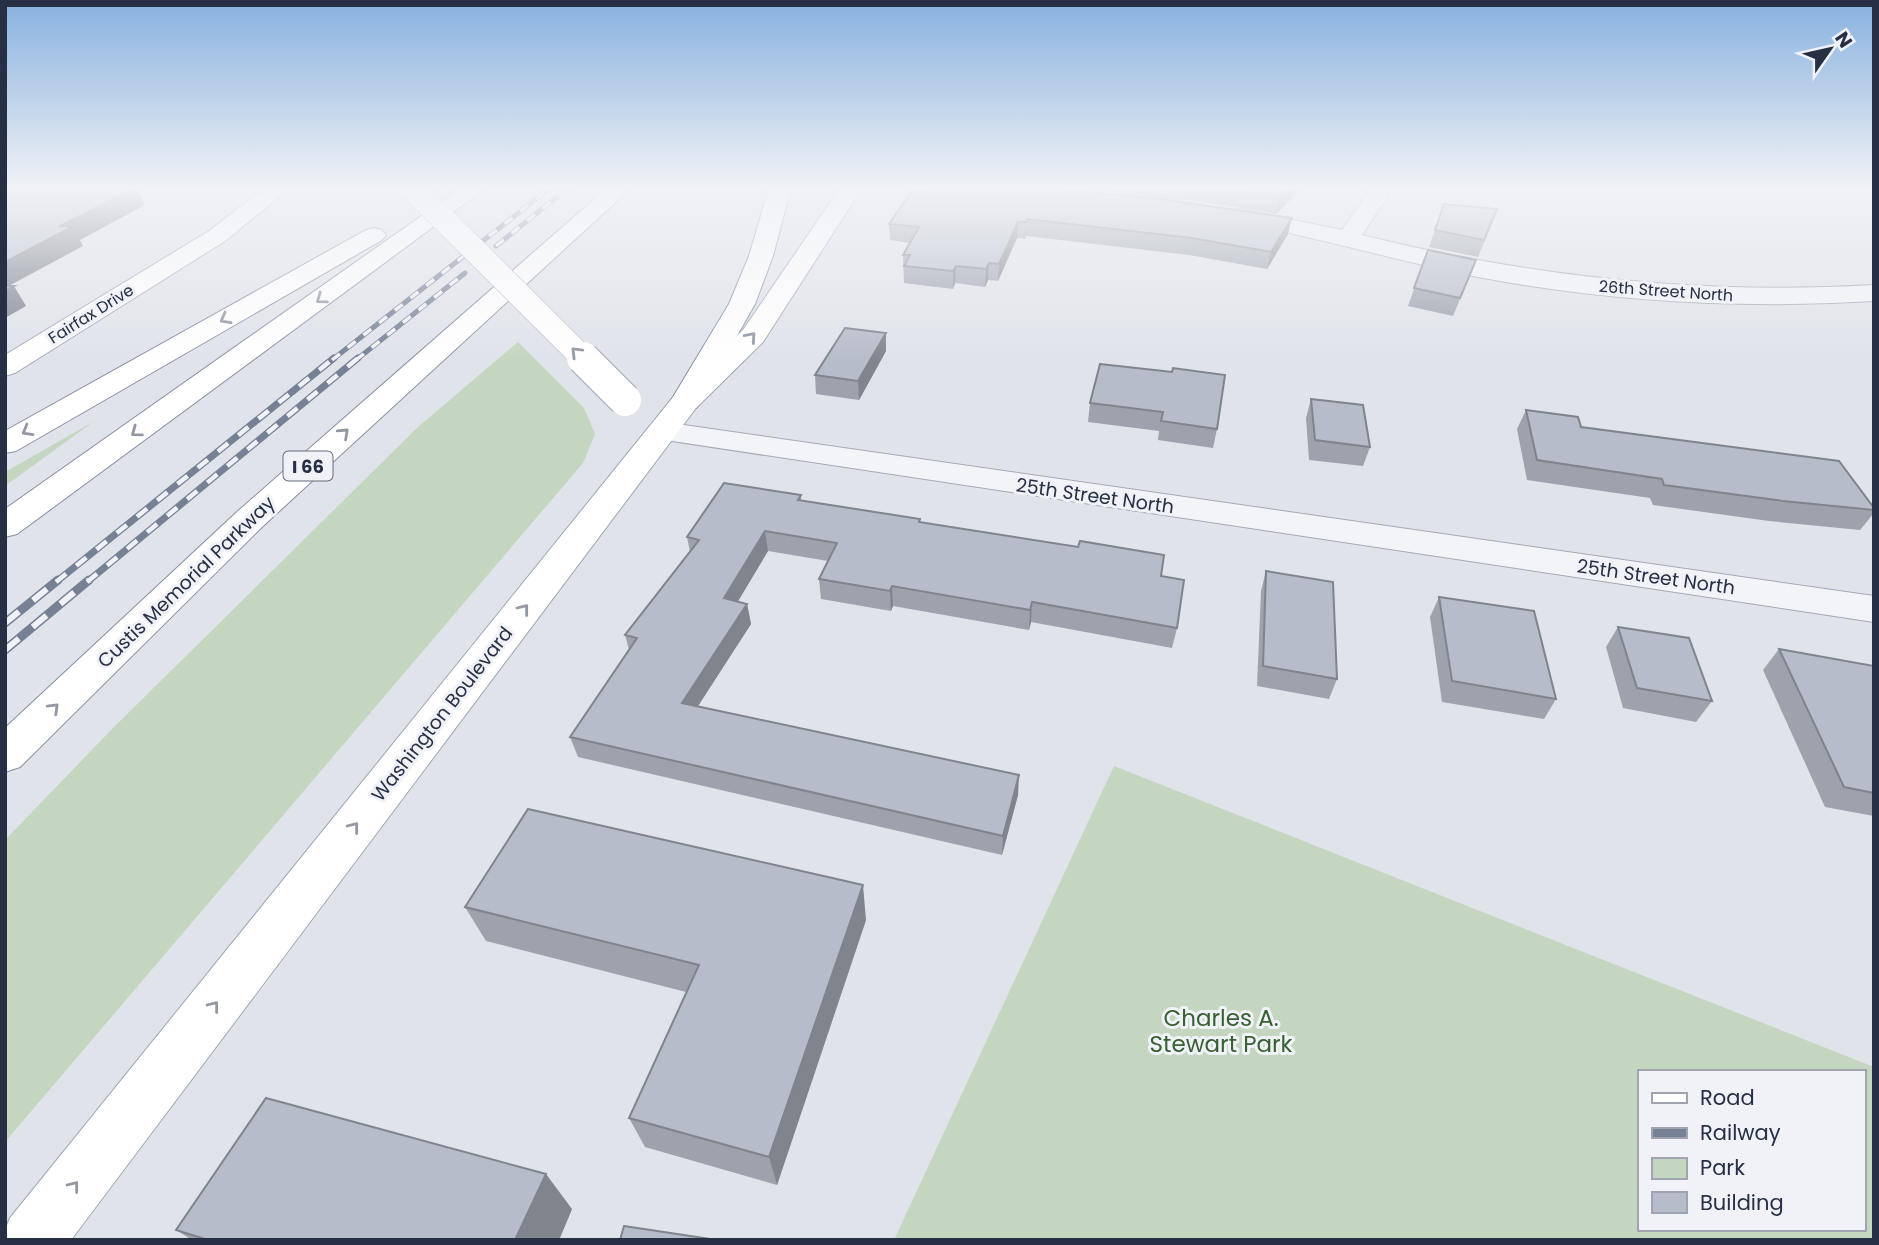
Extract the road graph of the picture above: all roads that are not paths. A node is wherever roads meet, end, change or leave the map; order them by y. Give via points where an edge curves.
1 (201, 246) edge
2 (352, 246) edge
3 (394, 246) edge
4 (470, 246) edge
5 (555, 246) edge
6 (764, 246) edge
7 (813, 246) edge
8 (1378, 246) edge
9 (1874, 293) edge
10 (5, 367) edge
11 (674, 417) junction
12 (5, 444) edge
13 (5, 526) edge
14 (1874, 609) edge
15 (5, 755) edge
16 (32, 1240) edge

1 - 10 main road, Fairfax Drive
2 -> 12 main road
3 -> 13 main road
11 -> 4 main road, 25th Street North, bridge via 640,416
15 -> 5 main road, Custis Memorial Parkway / I 66 via 260,510
6 - 11 main road via 742,304
11 -> 7 main road, Washington Boulevard via 753,336
8 - 9 street, 26th Street North via 1472,268 1589,286 1749,296
11 - 14 street, 25th Street North
16 -> 11 main road, Washington Boulevard

